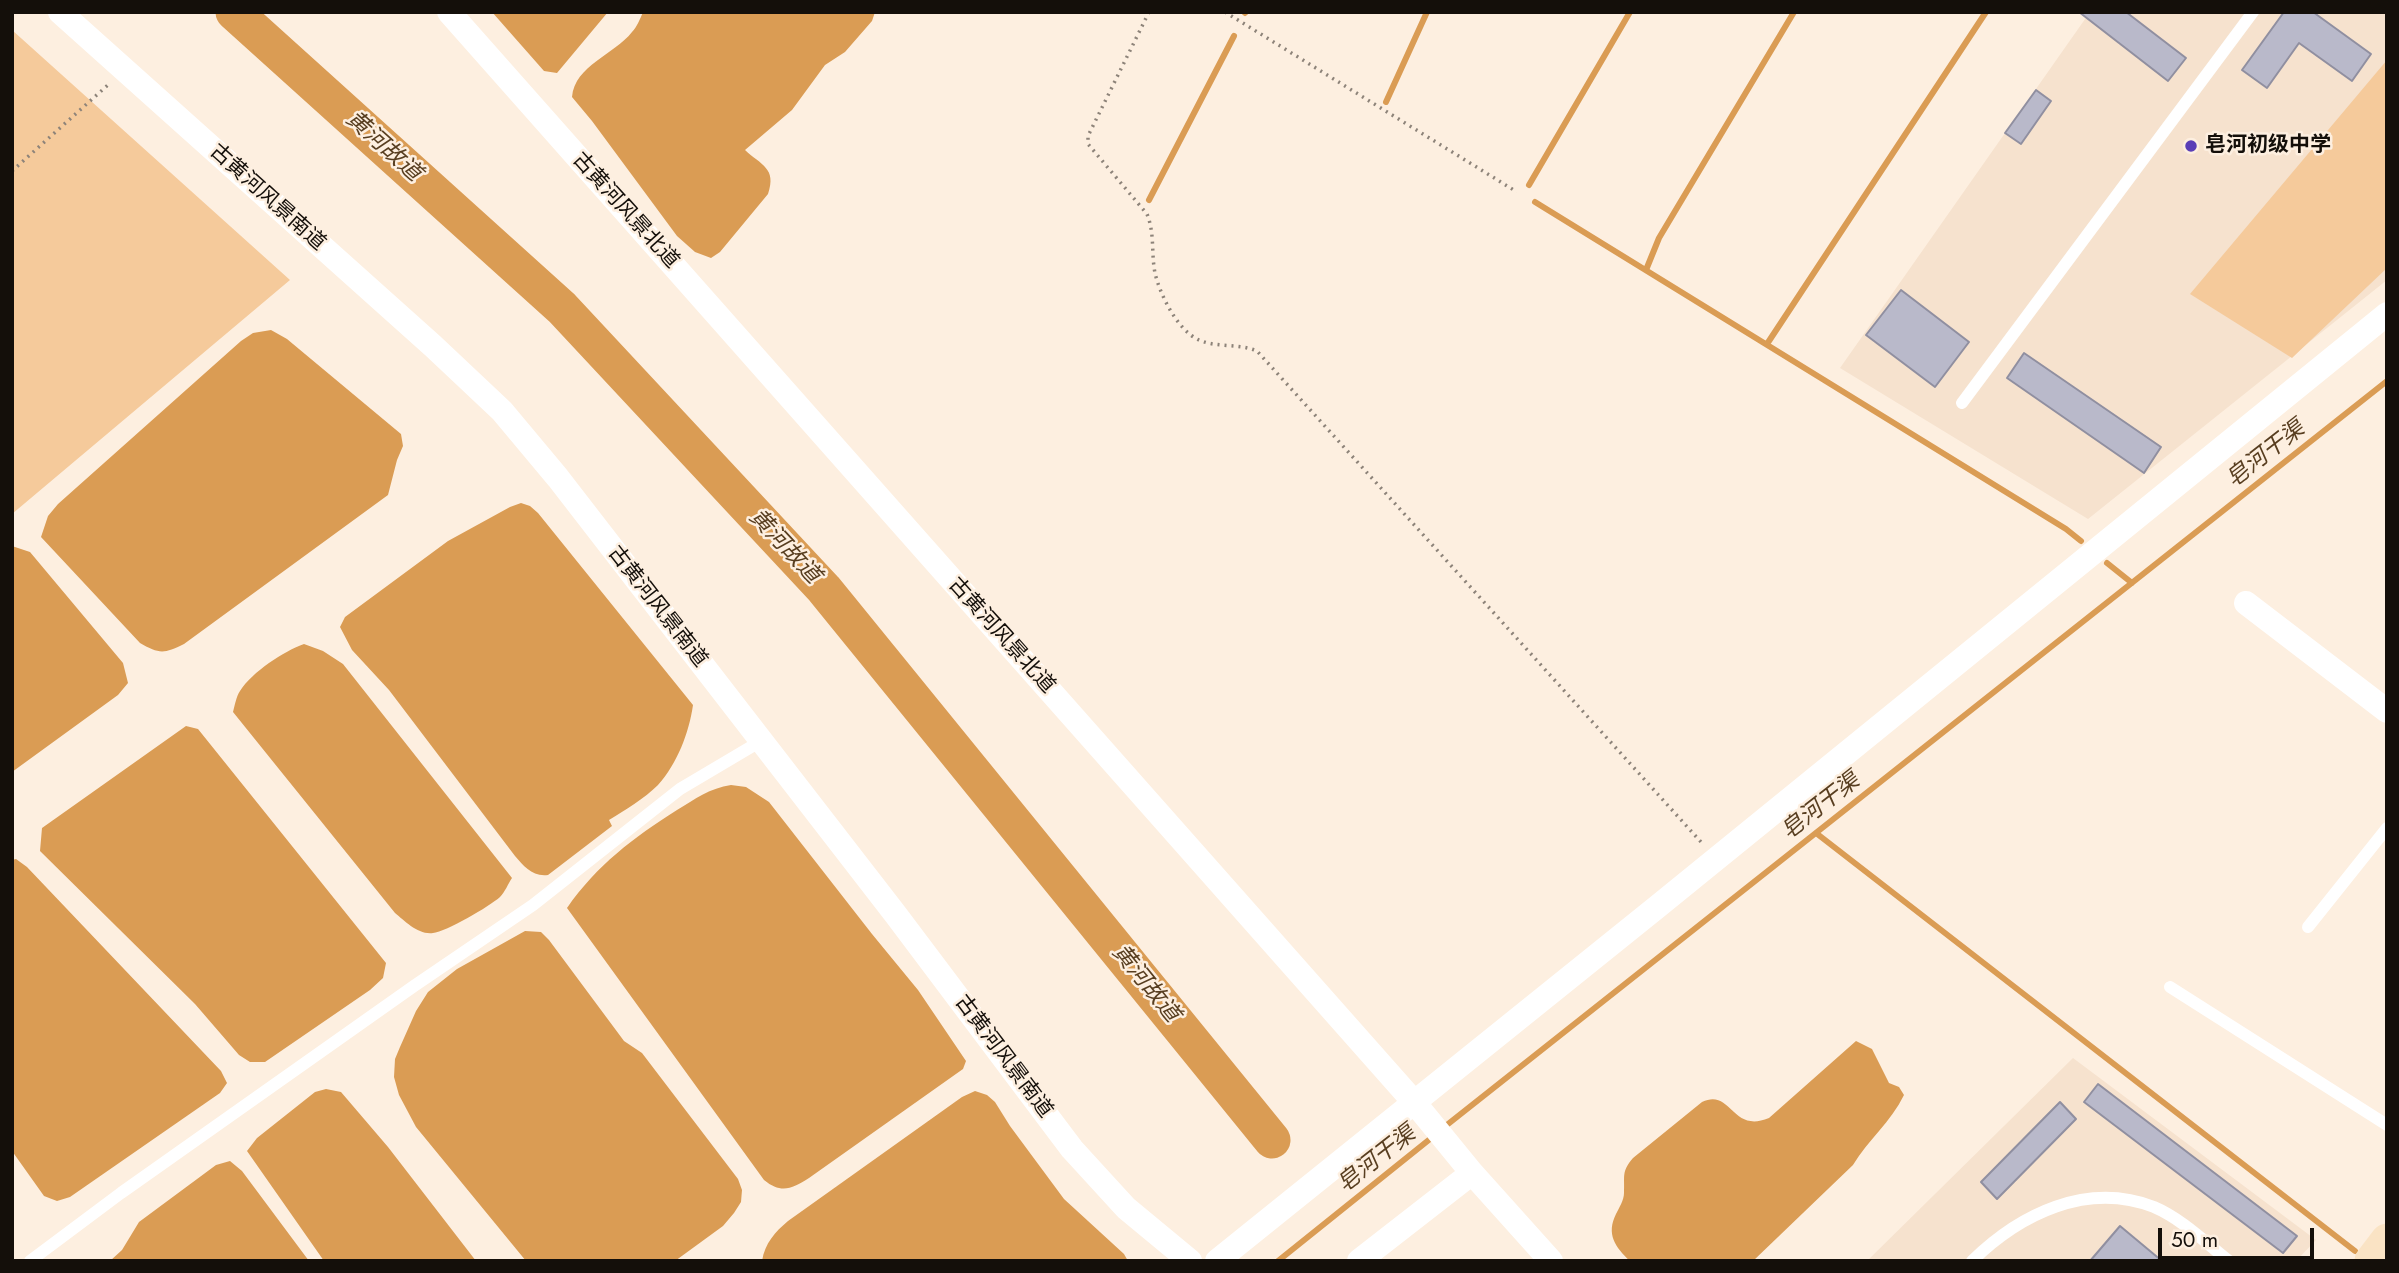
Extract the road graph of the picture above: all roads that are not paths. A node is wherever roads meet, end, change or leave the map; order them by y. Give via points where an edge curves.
1 (60, 12) edge
2 (449, 12) edge
3 (2253, 12) edge
4 (2387, 314) edge
5 (1962, 403) dead end
6 (2246, 603) dead end
7 (2387, 711) edge
8 (761, 741) junction
9 (2387, 828) edge
10 (2308, 927) dead end
11 (2170, 987) dead end
12 (1418, 1107) junction
13 (2387, 1125) edge
14 (1468, 1167) junction
15 (2387, 1240) edge
16 (30, 1261) edge
17 (1190, 1261) edge
18 (1217, 1261) edge
19 (1359, 1261) edge
20 (1551, 1261) edge
21 (1972, 1261) edge
22 (2229, 1261) edge
23 (2371, 1261) edge

1 - 8 street, 古黄河风景南道 via 502,411
2 - 12 street, 古黄河风景北道
3 - 5 lane
4 - 12 street
6 - 7 street
8 - 16 lane via 680,789 533,905
8 - 17 street, 古黄河风景南道 via 1072,1149 1126,1208
9 - 10 lane
11 - 13 lane
12 - 14 street, 古黄河风景北道
12 - 18 street
14 - 19 street
14 - 20 street, 古黄河风景北道
15 - 23 main road
21 - 22 lane via 2003,1234 2043,1210 2117,1198 2155,1208

